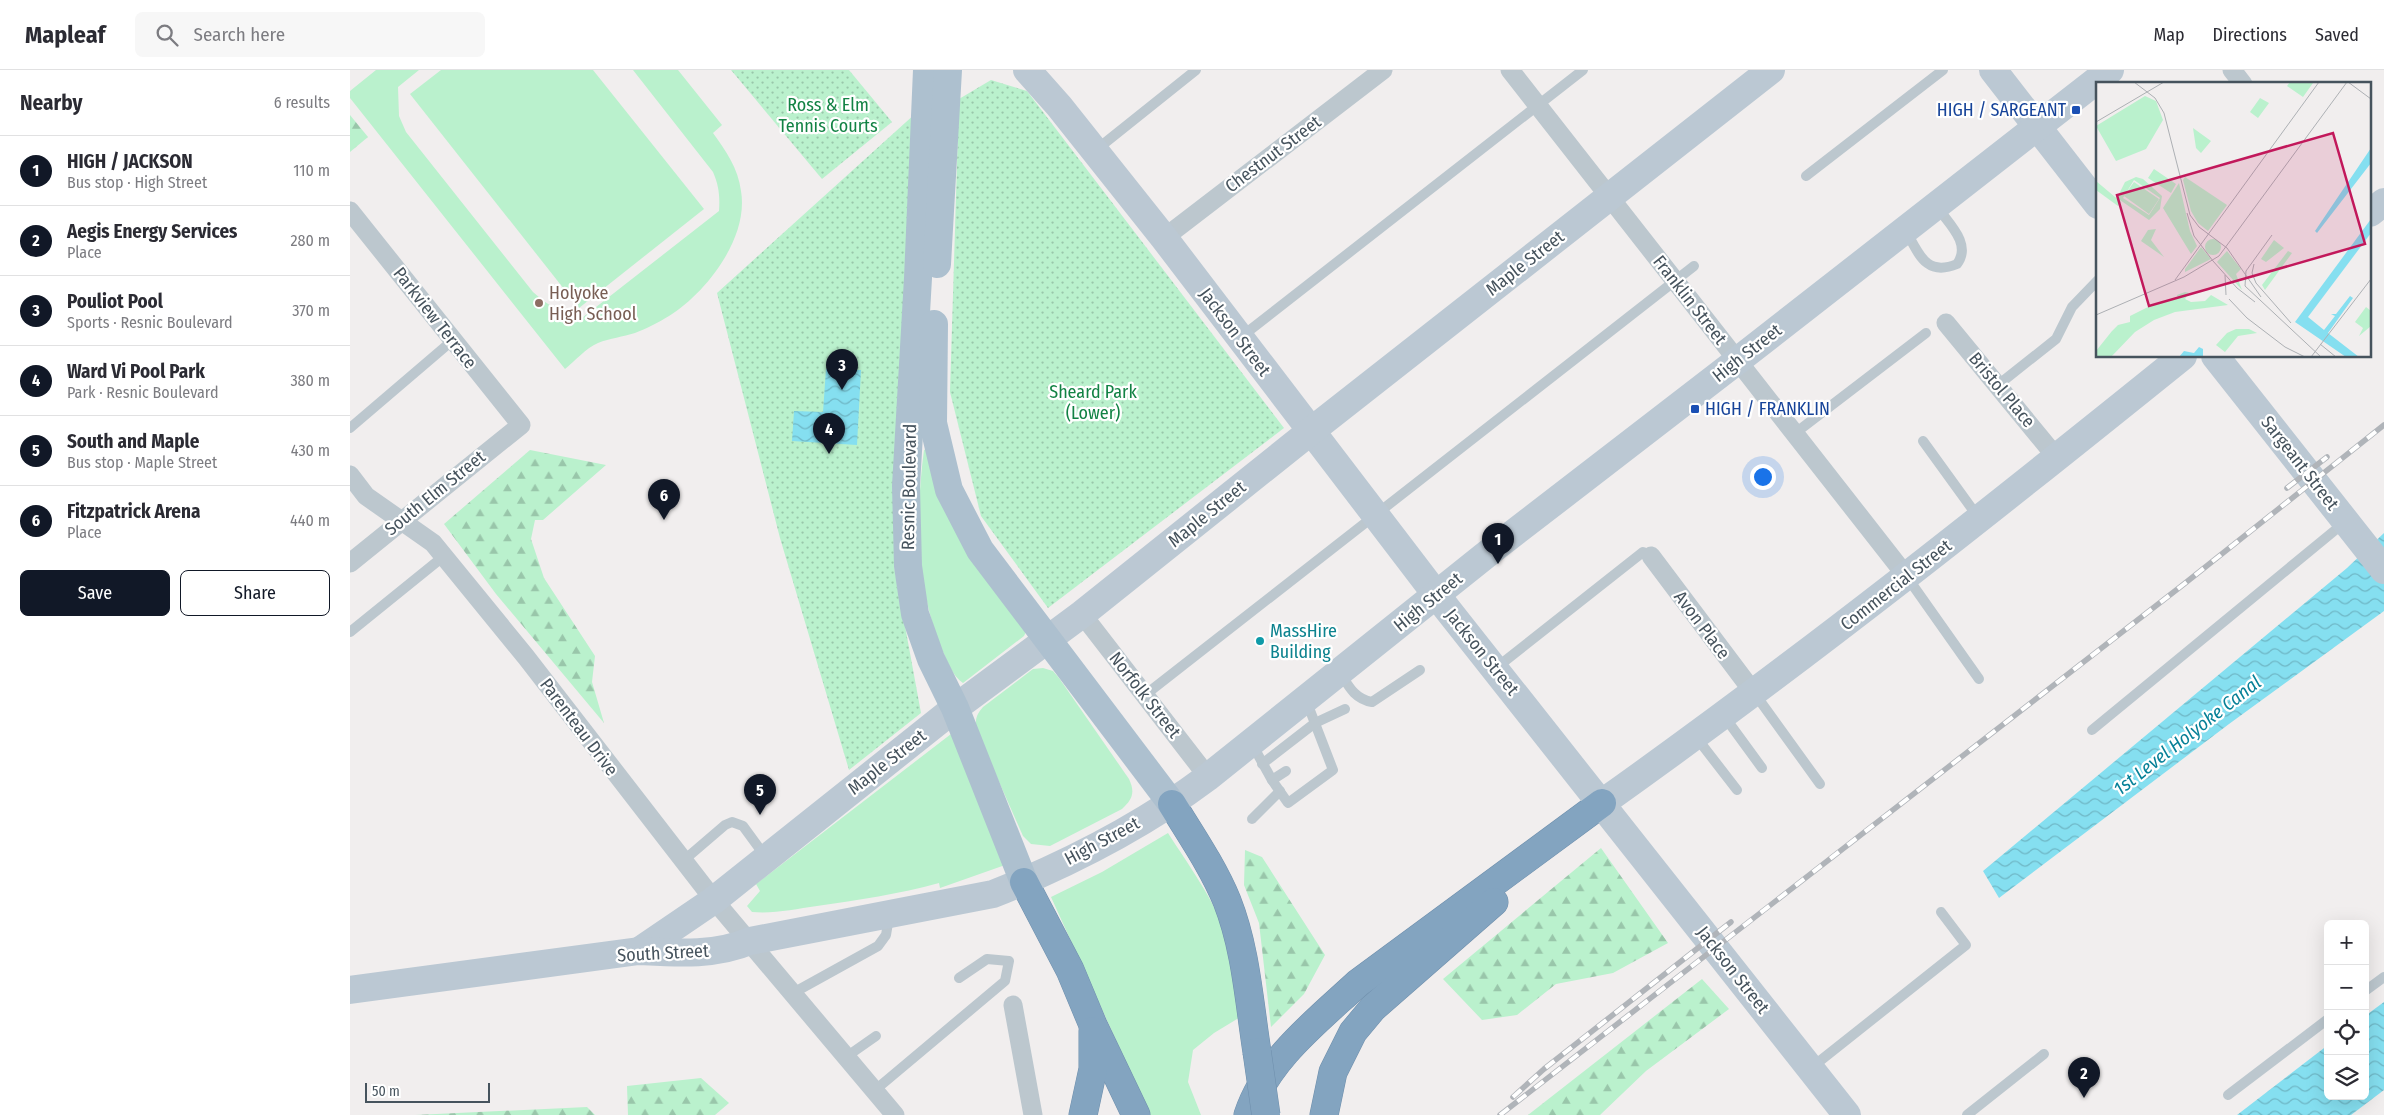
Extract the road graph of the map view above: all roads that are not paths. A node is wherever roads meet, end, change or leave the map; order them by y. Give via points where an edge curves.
1 (926, 70) edge
2 (948, 70) edge
3 (1027, 70) edge
4 (1196, 70) edge
5 (1383, 70) edge
6 (1510, 70) edge
7 (1583, 70) edge
8 (1771, 70) edge
9 (1943, 70) edge
10 (1993, 70) edge
11 (2110, 70) edge
12 (2232, 70) edge
13 (2241, 82) edge
14 (1537, 104) junction
15 (2038, 128) junction
16 (1095, 151) junction
17 (1806, 176) dead end
18 (1610, 196) junction
19 (2096, 202) edge
20 (2384, 202) edge
21 (1936, 206) junction
22 (350, 211) edge
23 (2372, 211) edge
24 (1905, 230) junction
25 (1164, 238) junction
26 (1694, 266) dead end
27 (1675, 281) junction
28 (2096, 282) edge
29 (1946, 323) dead end
30 (1926, 333) dead end
31 (1240, 338) junction
32 (453, 340) junction
33 (2181, 358) edge
34 (2217, 358) edge
35 (1737, 361) junction
36 (1998, 386) junction
37 (521, 425) joint
38 (350, 428) edge
39 (1310, 431) junction
40 (1794, 434) junction
41 (1924, 441) dead end
42 (2057, 458) junction
43 (350, 475) edge
44 (1375, 514) junction
45 (1980, 520) junction
46 (400, 521) junction
47 (2346, 521) junction
48 (444, 556) junction
49 (1651, 556) joint
50 (350, 563) edge
51 (2384, 570) edge
52 (1907, 577) junction
53 (1437, 594) junction
54 (1082, 614) junction
55 (350, 632) edge
56 (1047, 638) junction
57 (1496, 669) junction
58 (1420, 670) dead end
59 (1340, 673) junction
60 (1979, 679) dead end
61 (1754, 693) junction
62 (1145, 695) junction
63 (955, 708) junction
64 (1345, 709) dead end
65 (1311, 712) junction
66 (1723, 715) junction
67 (2092, 730) dead end
68 (1696, 736) junction
69 (1257, 753) junction
70 (1762, 768) dead end
71 (1286, 772) dead end
72 (1208, 777) junction
73 (1272, 780) junction
74 (1820, 784) dead end
75 (1737, 790) dead end
76 (1280, 791) junction
77 (1602, 803) junction
78 (1172, 804) junction
79 (1252, 819) dead end
80 (766, 857) junction
81 (683, 861) junction
82 (1024, 882) junction
83 (714, 900) junction
84 (1941, 912) dead end
85 (889, 916) junction
86 (750, 941) junction
87 (639, 951) junction
88 (2384, 977) edge
89 (959, 978) dead end
90 (2369, 988) edge
91 (350, 990) edge
92 (794, 994) junction
93 (1012, 1005) dead end
94 (2324, 1022) edge
95 (1093, 1025) junction
96 (876, 1036) dead end
97 (2044, 1054) dead end
98 (846, 1056) junction
99 (1810, 1068) junction
100 (874, 1091) junction
101 (2228, 1095) dead end
102 (895, 1115) edge
103 (1033, 1115) edge
104 (1083, 1115) edge
105 (1136, 1115) edge
106 (1248, 1115) edge
107 (1266, 1115) edge
108 (1324, 1115) edge
109 (1846, 1115) edge
110 (1967, 1115) edge

1 - 63 main road, Resnic Boulevard via 906,486 908,566 915,614 931,659
2 - 56 main road, Resnic Boulevard via 933,347 933,423 949,490 980,550
3 - 16 main road, Jackson Street
4 - 16 lane
5 - 25 street, Chestnut Street
6 - 14 street, Franklin Street
7 - 14 lane
8 - 18 main road, Maple Street
9 - 17 lane
10 - 15 main road
11 - 15 main road, High Street
12 - 13 street
14 - 18 street, Franklin Street
14 - 31 lane
15 - 19 main road
15 - 21 main road, High Street
16 - 25 main road, Jackson Street
18 - 27 street, Franklin Street
18 - 39 main road, Maple Street
20 - 23 main road
21 - 24 main road, High Street
21 - 24 lane via 1962,244 1962,255 1957,264 1943,269 1925,263
22 - 32 street, Parkview Terrace
24 - 35 main road, High Street
25 - 31 main road, Jackson Street
26 - 27 lane
27 - 35 street, Franklin Street
27 - 44 lane
28 - 36 lane via 2072,307 2056,339
29 - 36 street, Bristol Place
30 - 40 lane
31 - 39 main road, Jackson Street
32 - 37 street, Parkview Terrace
32 - 38 lane
33 - 42 main road, Commercial Street
34 - 47 main road, Sargeant Street
35 - 40 street, Franklin Street
35 - 53 main road, High Street
36 - 42 street, Bristol Place
37 - 46 street, South Elm Street
39 - 44 main road, Jackson Street
39 - 54 main road, Maple Street
40 - 52 street, Franklin Street
41 - 45 lane
42 - 45 main road, Commercial Street
43 - 46 street, Parenteau Drive via 366,496
44 - 53 main road, Jackson Street
44 - 62 lane
45 - 52 main road, Commercial Street
46 - 48 street, Parenteau Drive via 433,543
46 - 50 street, South Elm Street
47 - 51 main road, Sargeant Street
47 - 67 lane
48 - 55 lane
48 - 81 street, Parenteau Drive
49 - 57 lane via 1643,552
49 - 61 street, Avon Place
52 - 60 lane
52 - 61 main road, Commercial Street
53 - 57 main road, Jackson Street
53 - 59 main road, High Street
54 - 56 main road, Maple Street
54 - 62 street, Norfolk Street
56 - 63 main road, Maple Street
56 - 78 main road, Resnic Boulevard
57 - 77 main road, Jackson Street
58 - 59 lane via 1372,702 1353,693
59 - 65 main road, High Street
61 - 66 main road, Commercial Street
61 - 74 lane
62 - 72 street, Norfolk Street
63 - 80 main road, Maple Street
63 - 82 main road, Resnic Boulevard
64 - 65 lane
65 - 69 main road, High Street
65 - 76 lane via 1321,750 1333,770 1288,804
66 - 68 main road, Commercial Street
66 - 70 lane
68 - 75 lane
68 - 77 main road, Commercial Street
69 - 72 main road, High Street
69 - 73 lane
71 - 73 lane
72 - 78 main road, High Street
73 - 76 lane
76 - 79 lane
77 - 99 main road, Jackson Street
77 - 106 highway via 1358,983 1270,1072
77 - 108 highway via 1452,942 1362,1020 1336,1064
78 - 82 main road, High Street
78 - 107 highway, bridge via 1215,875 1227,902 1246,969
80 - 81 lane via 743,826 732,822
80 - 83 main road, Maple Street
81 - 83 street, Parenteau Drive
82 - 85 main road, High Street via 993,894
82 - 95 highway via 1070,970
83 - 86 street, Parenteau Drive
83 - 87 main road via 713,916 700,930 675,944
84 - 99 lane via 1966,945
85 - 86 main road, High Street
85 - 92 lane via 886,935 878,946
86 - 87 main road, South Street via 732,948 682,953
86 - 92 street
87 - 91 main road, South Street
88 - 90 lane
89 - 100 lane via 986,958 1009,961 1005,981
92 - 98 street
93 - 103 street
94 - 101 lane
95 - 104 highway via 1092,1069
95 - 105 highway
96 - 98 lane
97 - 110 lane
98 - 100 street
99 - 109 main road, Jackson Street
100 - 102 street

